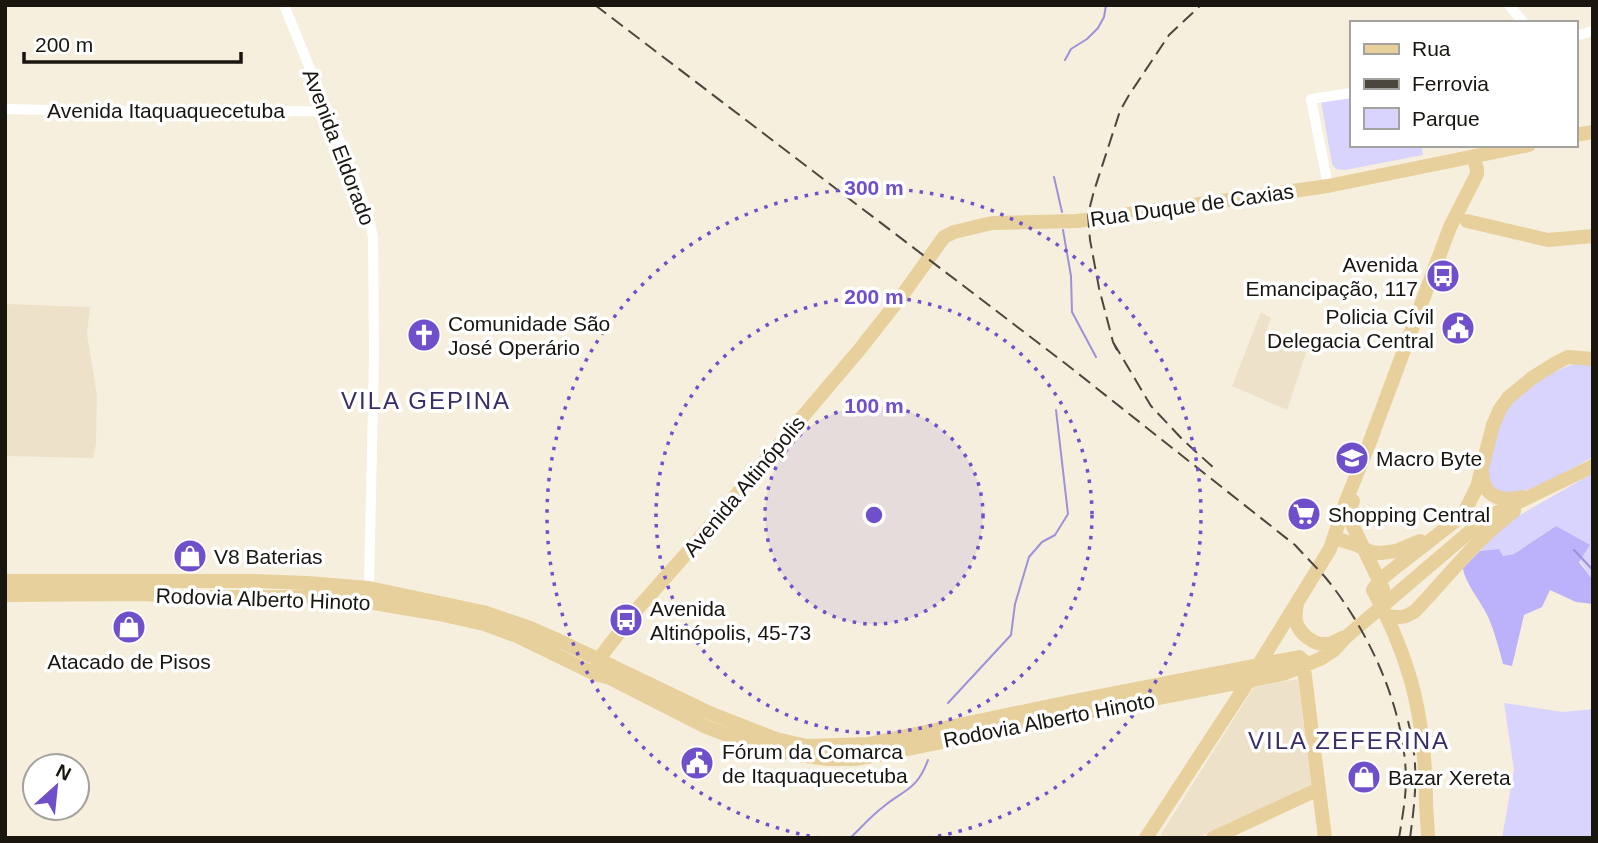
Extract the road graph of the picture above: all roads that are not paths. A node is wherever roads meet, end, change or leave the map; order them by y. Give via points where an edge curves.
1 (284, 5) edge
2 (1509, 5) edge
3 (1522, 21) edge
4 (1350, 93) edge
5 (5, 109) edge
6 (327, 111) junction
7 (1521, 147) edge
8 (1475, 158) junction
9 (1328, 186) junction
10 (1461, 218) junction
11 (1593, 236) edge
12 (922, 267) joint
13 (1593, 359) edge
14 (1593, 466) edge
15 (1482, 468) junction
16 (1540, 492) junction
17 (1437, 534) junction
18 (1332, 545) junction
19 (1364, 549) junction
20 (5, 581) edge
21 (1381, 581) junction
22 (369, 588) junction
23 (5, 595) edge
24 (1297, 603) junction
25 (1415, 611) junction
26 (1393, 617) junction
27 (1350, 634) junction
28 (1302, 662) junction
29 (1257, 666) junction
30 (597, 667) junction
31 (1248, 682) junction
32 (622, 684) junction
33 (673, 695) junction
34 (1319, 789) junction
35 (1426, 813) junction
36 (1146, 838) edge
37 (1213, 838) edge
38 (1325, 838) edge
39 (1421, 838) edge
40 (1428, 838) edge

1 - 6 street, Avenida Eldorado
2 - 3 street
4 - 9 street via 1311,99
5 - 6 street, Avenida Itaquaquecetuba
6 - 22 street, Avenida Eldorado via 354,174 373,245
7 - 8 main road, Rua Duque de Caxias
8 - 9 main road, Rua Duque de Caxias
8 - 10 main road via 1477,174
8 - 10 main road via 1467,162
9 - 12 main road, Rua Duque de Caxias via 1115,216 992,223 944,237
10 - 11 main road via 1548,240
10 - 18 main road
10 - 19 main road via 1350,510
12 - 30 main road, Avenida Altinópolis via 860,349 639,607
13 - 15 main road via 1568,358 1556,363 1508,398 1493,425
14 - 16 main road, Rodovia Alberto Hinoto
15 - 16 main road via 1485,487 1495,496 1509,499
15 - 17 main road via 1463,515
16 - 25 main road via 1504,519
16 - 27 main road, Rodovia Alberto Hinoto via 1482,522
17 - 19 main road via 1396,551
17 - 21 main road
18 - 19 main road
18 - 24 main road
19 - 21 main road
20 - 22 main road, Rodovia Alberto Hinoto via 254,581
21 - 25 main road via 1390,584 1404,608
21 - 26 main road
22 - 30 main road, Rodovia Alberto Hinoto via 483,612 553,638
23 - 30 main road, Rodovia Alberto Hinoto via 356,600 484,624
24 - 27 main road via 1296,622 1310,639 1331,644
24 - 29 main road
25 - 26 main road
26 - 35 main road via 1420,719
27 - 28 main road, Rodovia Alberto Hinoto via 1327,655
28 - 29 main road, Rodovia Alberto Hinoto
28 - 31 main road, Rodovia Alberto Hinoto via 1283,674
28 - 34 main road
29 - 31 main road
29 - 33 main road, Rodovia Alberto Hinoto via 868,744 836,746 776,739
30 - 32 main road, Rodovia Alberto Hinoto
30 - 33 main road, Rodovia Alberto Hinoto
31 - 32 main road, Rodovia Alberto Hinoto via 854,759 798,755 729,737
31 - 36 main road
32 - 33 main road via 629,677
34 - 37 main road
34 - 38 main road
35 - 39 main road
35 - 40 main road

